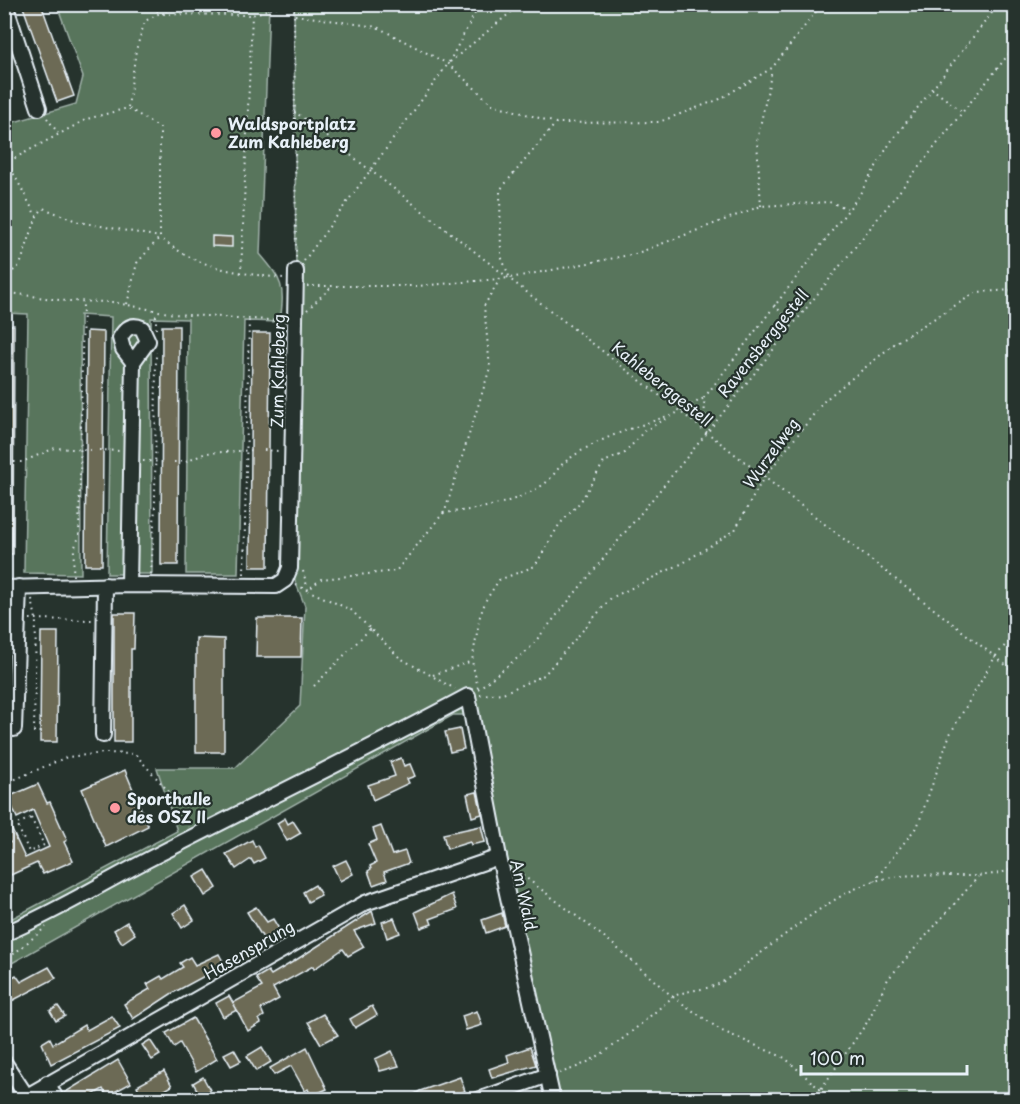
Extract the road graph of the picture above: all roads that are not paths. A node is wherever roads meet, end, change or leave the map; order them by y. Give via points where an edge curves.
1 (4, 4) edge
2 (39, 108) road end
3 (295, 279) road end
4 (133, 362) dead end
5 (105, 585) junction
6 (129, 585) junction
7 (18, 588) edge
8 (14, 729) dead end
9 (103, 735) dead end
10 (499, 857) junction
11 (4, 933) edge
12 (4, 1062) edge
13 (548, 1075) junction
14 (47, 1083) junction
15 (28, 1098) edge
16 (57, 1100) edge
17 (478, 1100) edge
18 (553, 1100) edge

1 - 2 street
3 - 6 street, Zum Kahleberg via 290,568 285,580 276,586
4 - 6 street
5 - 6 street
5 - 7 street
5 - 9 street
7 - 8 street
10 - 11 street, Am Wald via 473,692 49,915
10 - 13 street, Am Wald
10 - 14 street, Hasensprung via 365,903
12 - 15 street, Hasensprung
13 - 17 street
13 - 18 street, Am Wald
14 - 15 street, Hasensprung
14 - 16 street

